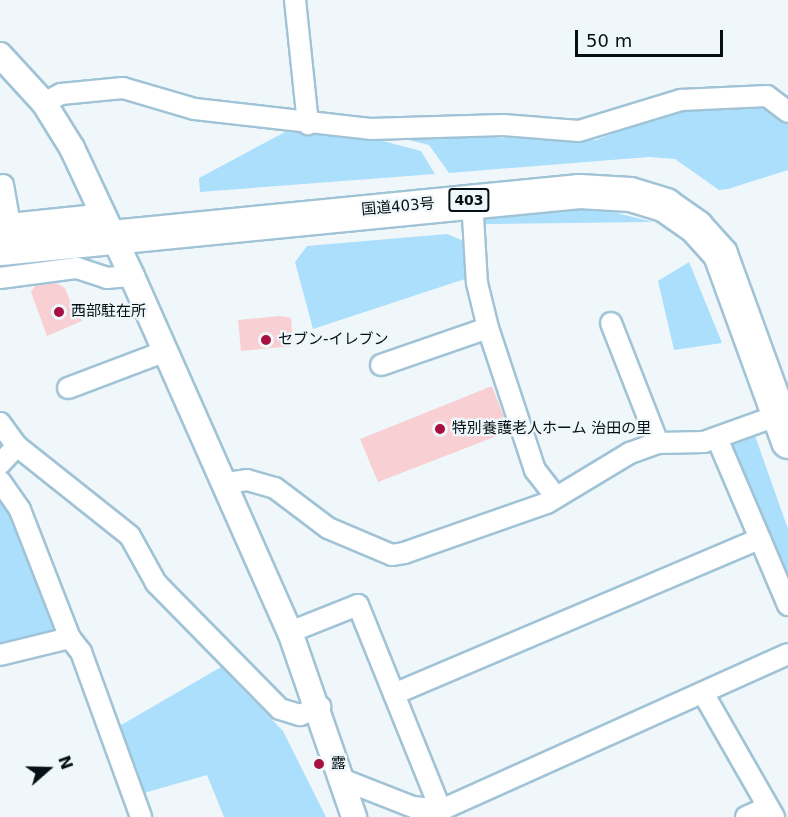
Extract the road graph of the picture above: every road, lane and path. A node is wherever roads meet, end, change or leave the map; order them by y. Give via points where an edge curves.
1 (295, 0) edge
2 (0, 55) edge
3 (44, 103) junction
4 (788, 112) edge
5 (308, 124) junction
6 (3, 185) dead end
7 (472, 200) junction
8 (100, 225) junction
9 (3, 233) edge
10 (132, 276) junction
11 (0, 278) edge
12 (611, 323) dead end
13 (488, 328) junction
14 (166, 351) junction
15 (381, 365) dead end
16 (69, 388) dead end
17 (0, 423) edge
18 (783, 428) edge
19 (717, 438) junction
20 (658, 443) junction
21 (17, 446) junction
22 (0, 464) edge
23 (0, 481) edge
24 (225, 483) junction
25 (556, 497) junction
26 (760, 539) junction
27 (788, 605) edge
28 (290, 632) junction
29 (70, 638) junction
30 (788, 654) edge
31 (0, 655) edge
32 (703, 693) junction
33 (394, 694) junction
34 (320, 706) junction
35 (348, 797) edge
36 (441, 810) junction
37 (771, 812) edge
38 (141, 817) edge
39 (406, 817) edge
40 (746, 817) edge

1 - 5 street
2 - 3 street
3 - 5 street via 61,94 123,88 195,109
3 - 8 street via 72,148
4 - 5 street via 767,96 681,100 579,131 503,125 370,129
6 - 9 street
7 - 8 highway, 国道403号 / 403
7 - 13 street via 477,283
7 - 18 highway, 国道403号 / 403 via 579,190 630,194 665,205 696,227 720,254
8 - 9 highway, 国道403号 / 403
8 - 10 street
10 - 11 street via 107,278 77,268
10 - 14 street
12 - 20 street
13 - 15 street
13 - 25 street via 535,470
14 - 16 street
14 - 24 street
17 - 21 street
18 - 19 street
19 - 20 street
19 - 26 street
20 - 25 street via 630,453
21 - 22 street
21 - 34 street via 130,536 156,583 280,709 300,715
23 - 29 street via 20,510
24 - 25 street via 247,480 275,488 328,528 392,555
24 - 28 street
26 - 27 street
26 - 33 street
28 - 33 street via 358,605
28 - 34 street
29 - 31 street
29 - 38 street via 81,652
30 - 32 street
32 - 36 street
32 - 37 street
33 - 36 street
34 - 35 street
35 - 36 street
35 - 39 street
37 - 40 street

